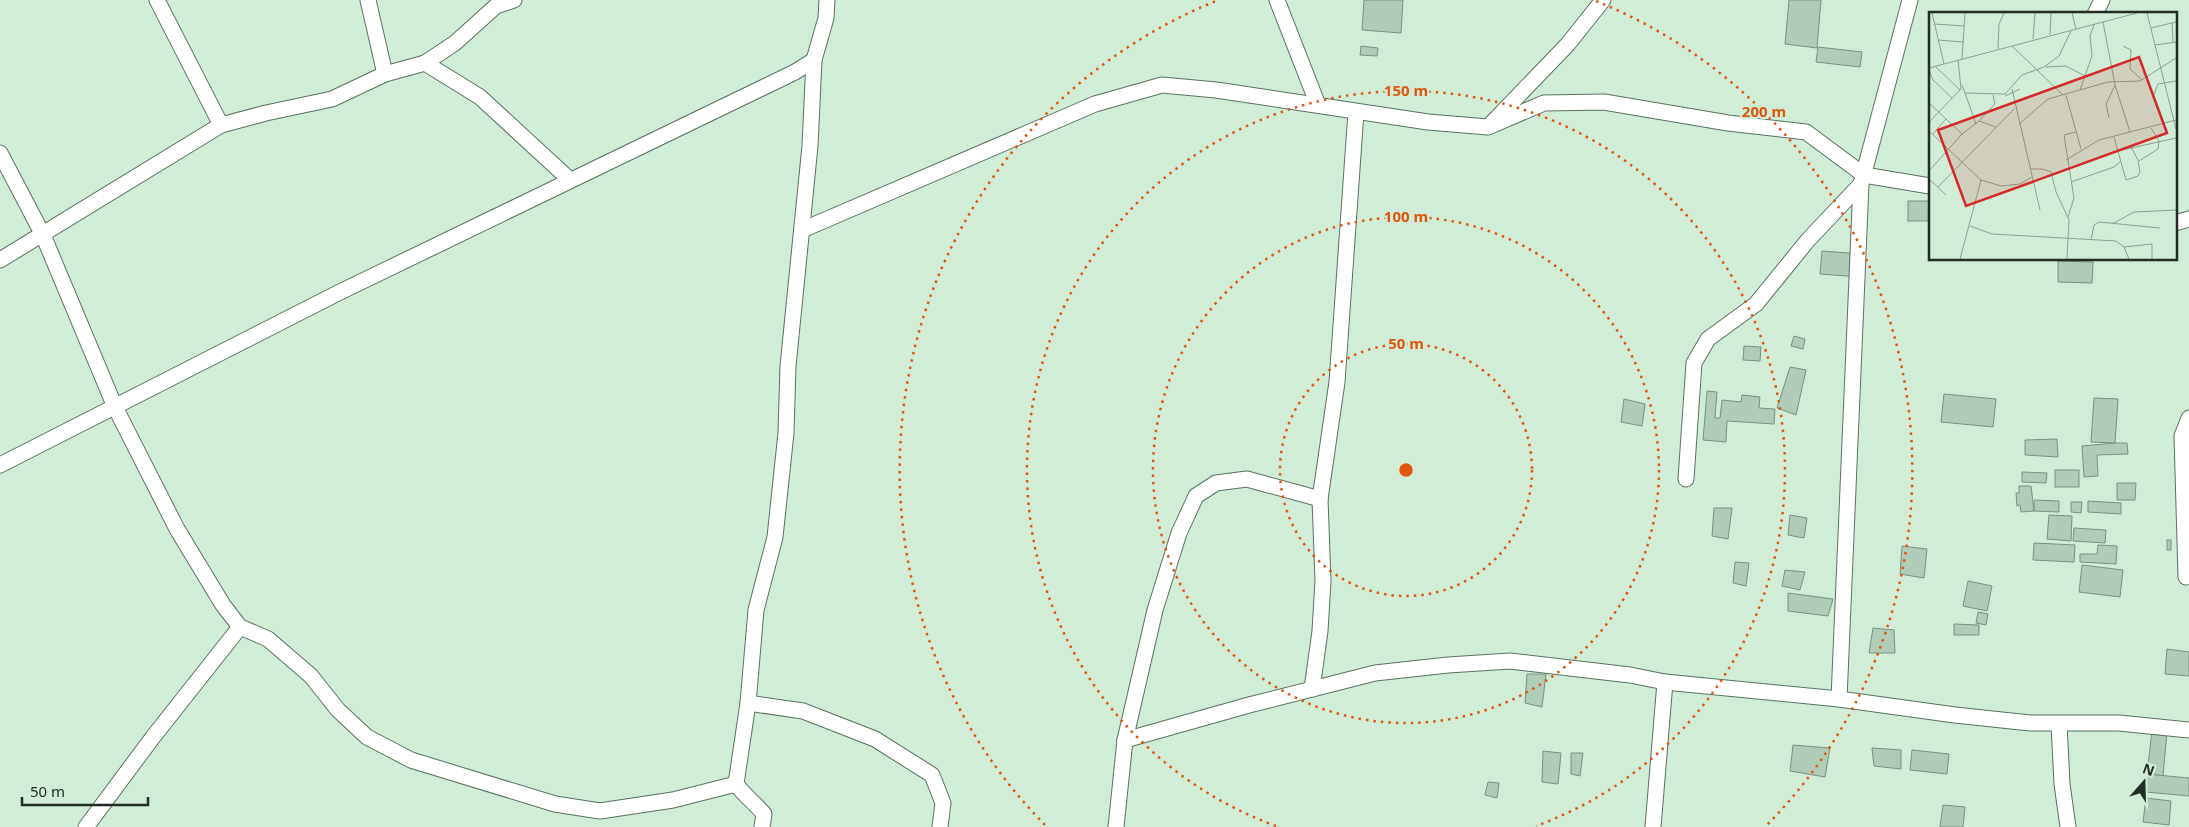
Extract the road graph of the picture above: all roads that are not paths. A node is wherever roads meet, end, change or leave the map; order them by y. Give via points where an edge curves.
1 (157, 0) edge
2 (368, 0) edge
3 (514, 0) edge
4 (827, 0) edge
5 (1277, 0) edge
6 (1603, 0) edge
7 (1910, 0) edge
8 (2102, 0) edge
9 (2096, 12) edge
10 (814, 60) junction
11 (425, 63) junction
12 (385, 74) junction
13 (1318, 105) junction
14 (1356, 112) junction
15 (221, 125) junction
16 (1488, 127) junction
17 (0, 153) edge
18 (570, 180) junction
19 (1862, 180) junction
20 (1929, 186) edge
21 (2189, 219) edge
22 (2176, 223) edge
23 (802, 230) junction
24 (42, 235) junction
25 (0, 260) edge
26 (115, 406) junction
27 (2189, 418) edge
28 (0, 465) edge
29 (1686, 479) dead end
30 (1320, 499) junction
31 (2186, 577) dead end
32 (240, 627) junction
33 (1666, 682) junction
34 (1312, 689) junction
35 (1839, 699) junction
36 (748, 703) junction
37 (2059, 724) junction
38 (2189, 730) edge
39 (1124, 740) junction
40 (736, 784) junction
41 (86, 827) edge
42 (762, 827) edge
43 (940, 827) edge
44 (1116, 827) edge
45 (1653, 827) edge
46 (2068, 827) edge

1 - 15 street
2 - 12 street
3 - 11 street via 496,6 455,43
4 - 10 street via 826,18
5 - 13 street
6 - 16 street via 1568,44
7 - 19 street
8 - 9 street
10 - 18 street
10 - 23 street
11 - 12 street
11 - 18 street via 480,97
12 - 15 street via 332,99
13 - 14 street
13 - 23 street via 1162,85 1094,104
14 - 16 street
14 - 30 street via 1337,382
15 - 24 street
16 - 19 street via 1544,103 1604,102 1728,123 1806,132
17 - 24 street
18 - 26 street
19 - 20 street
19 - 29 street via 1756,304 1708,339 1694,363
19 - 35 street
21 - 22 street
23 - 36 street via 776,537 756,610
24 - 25 street
24 - 26 street
26 - 28 street
26 - 32 street via 177,529
27 - 31 street via 2182,436
30 - 34 street via 1320,631
30 - 39 street via 1247,478 1216,482 1196,496 1179,533 1155,610
32 - 40 street via 268,639 311,676 338,710 367,737 411,760 555,804 600,811 673,800
32 - 41 street
33 - 34 street via 1510,661 1375,673
33 - 35 street
33 - 45 street
34 - 39 street
35 - 37 street via 1955,715
36 - 40 street
36 - 43 street via 803,711 875,739 932,775 943,803
37 - 38 street via 2120,723
37 - 46 street
39 - 44 street
40 - 42 street via 764,814

